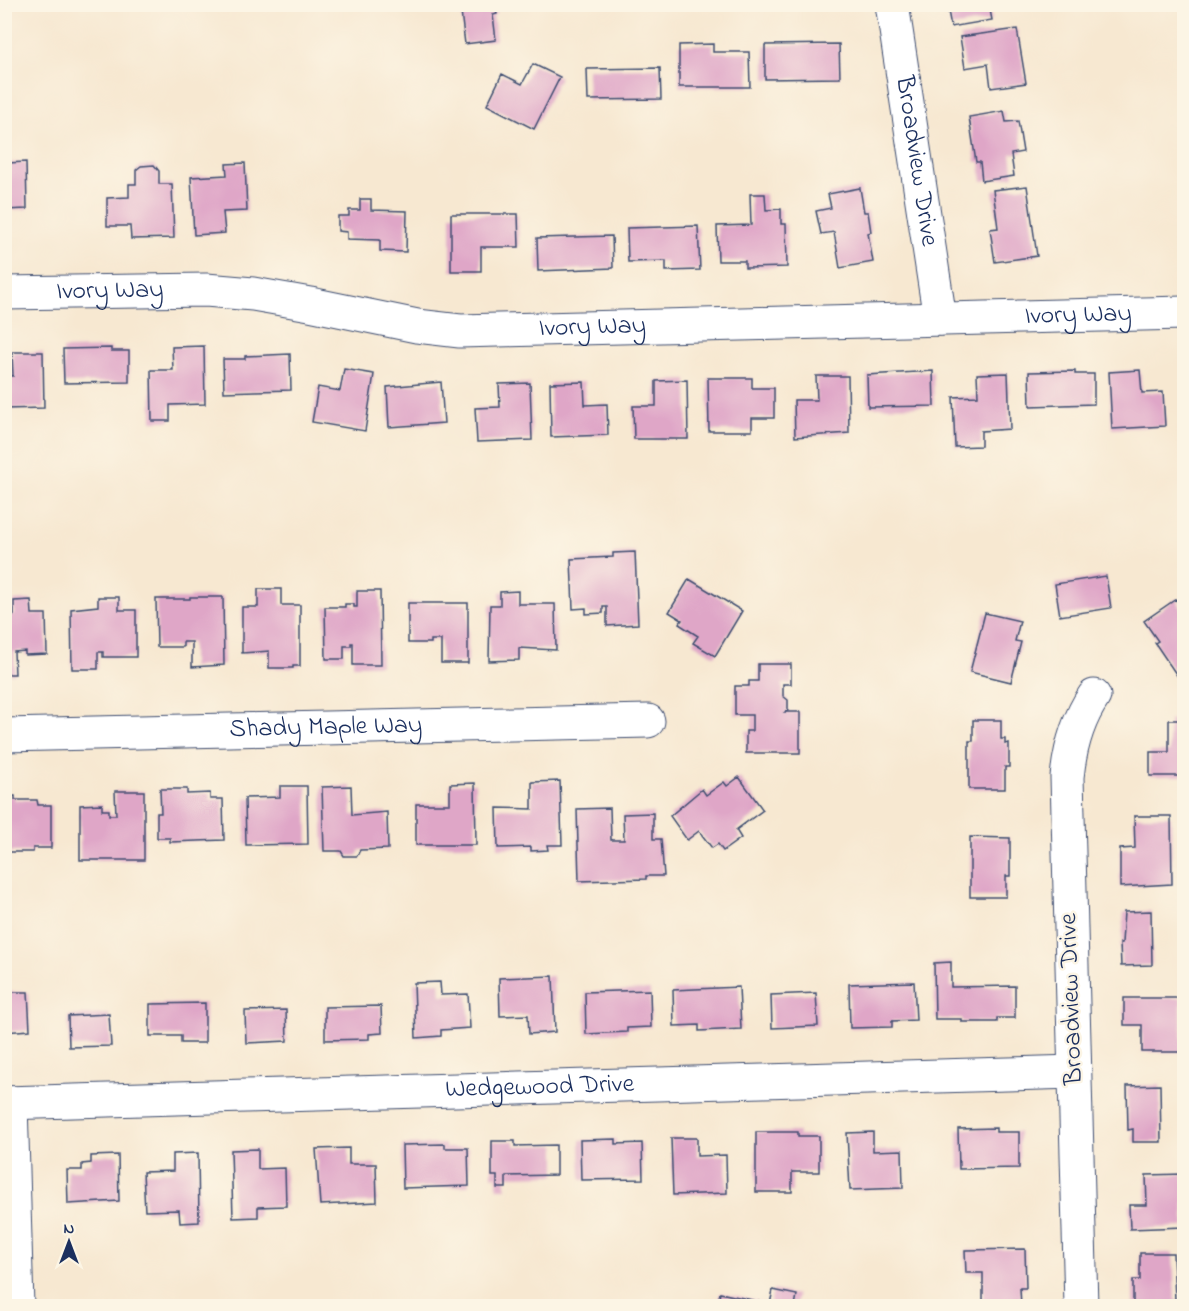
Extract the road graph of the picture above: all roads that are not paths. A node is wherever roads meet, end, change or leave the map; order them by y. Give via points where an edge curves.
1 (892, 4) edge
2 (4, 293) edge
3 (1185, 314) edge
4 (940, 319) junction
5 (1094, 696) dead end
6 (648, 721) dead end
7 (4, 735) edge
8 (1074, 1072) junction
9 (8, 1103) edge
10 (17, 1306) edge
11 (1081, 1306) edge

1 - 4 street, Broadview Drive
2 - 4 street, Ivory Way via 218,291 460,331
3 - 4 street, Ivory Way
5 - 8 street, Broadview Drive via 1078,725 1067,777
6 - 7 street, Shady Maple Way
8 - 9 street, Wedgewood Drive
8 - 11 street, Broadview Drive
9 - 10 street

